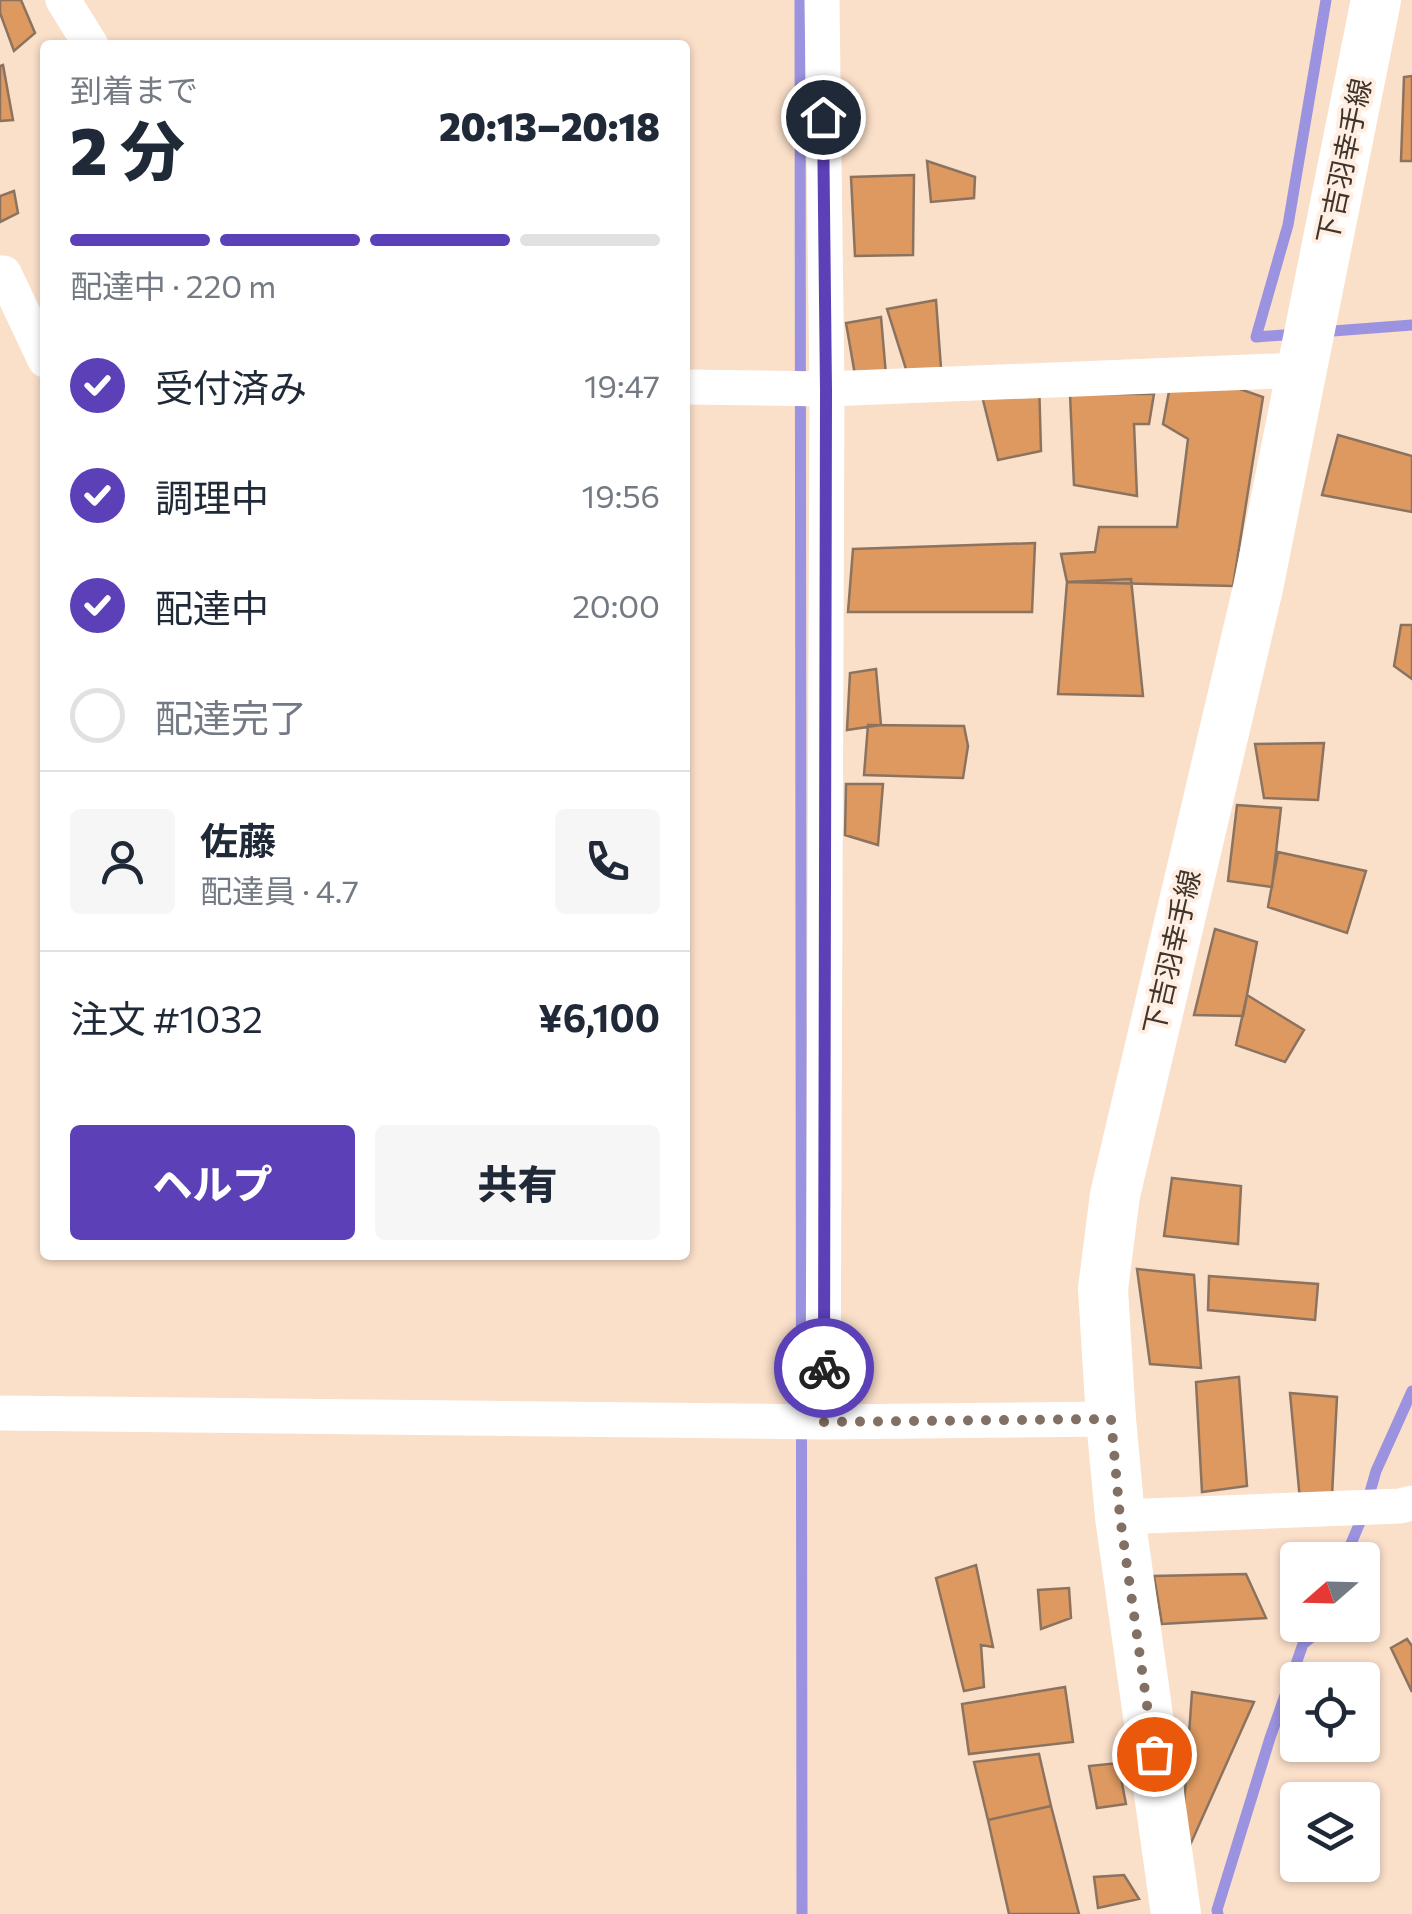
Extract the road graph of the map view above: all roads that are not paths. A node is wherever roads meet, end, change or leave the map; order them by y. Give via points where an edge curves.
1 (63, 0) edge
2 (822, 0) edge
3 (1376, 0) edge
4 (88, 40) edge
5 (0, 273) edge
6 (40, 349) edge
7 (1300, 370) junction
8 (690, 387) edge
9 (826, 390) junction
10 (0, 1414) edge
11 (1111, 1419) junction
12 (824, 1422) junction
13 (1412, 1504) edge
14 (1120, 1517) junction
15 (1176, 1914) edge

1 - 4 street
2 - 9 street
3 - 7 main road, 下吉羽幸手線
5 - 6 street
7 - 9 street
7 - 11 main road, 下吉羽幸手線 via 1258,588 1114,1195 1102,1289
8 - 9 street
9 - 12 street
10 - 12 street
11 - 12 street
11 - 14 main road, 下吉羽幸手線
13 - 14 street
14 - 15 main road, 下吉羽幸手線

